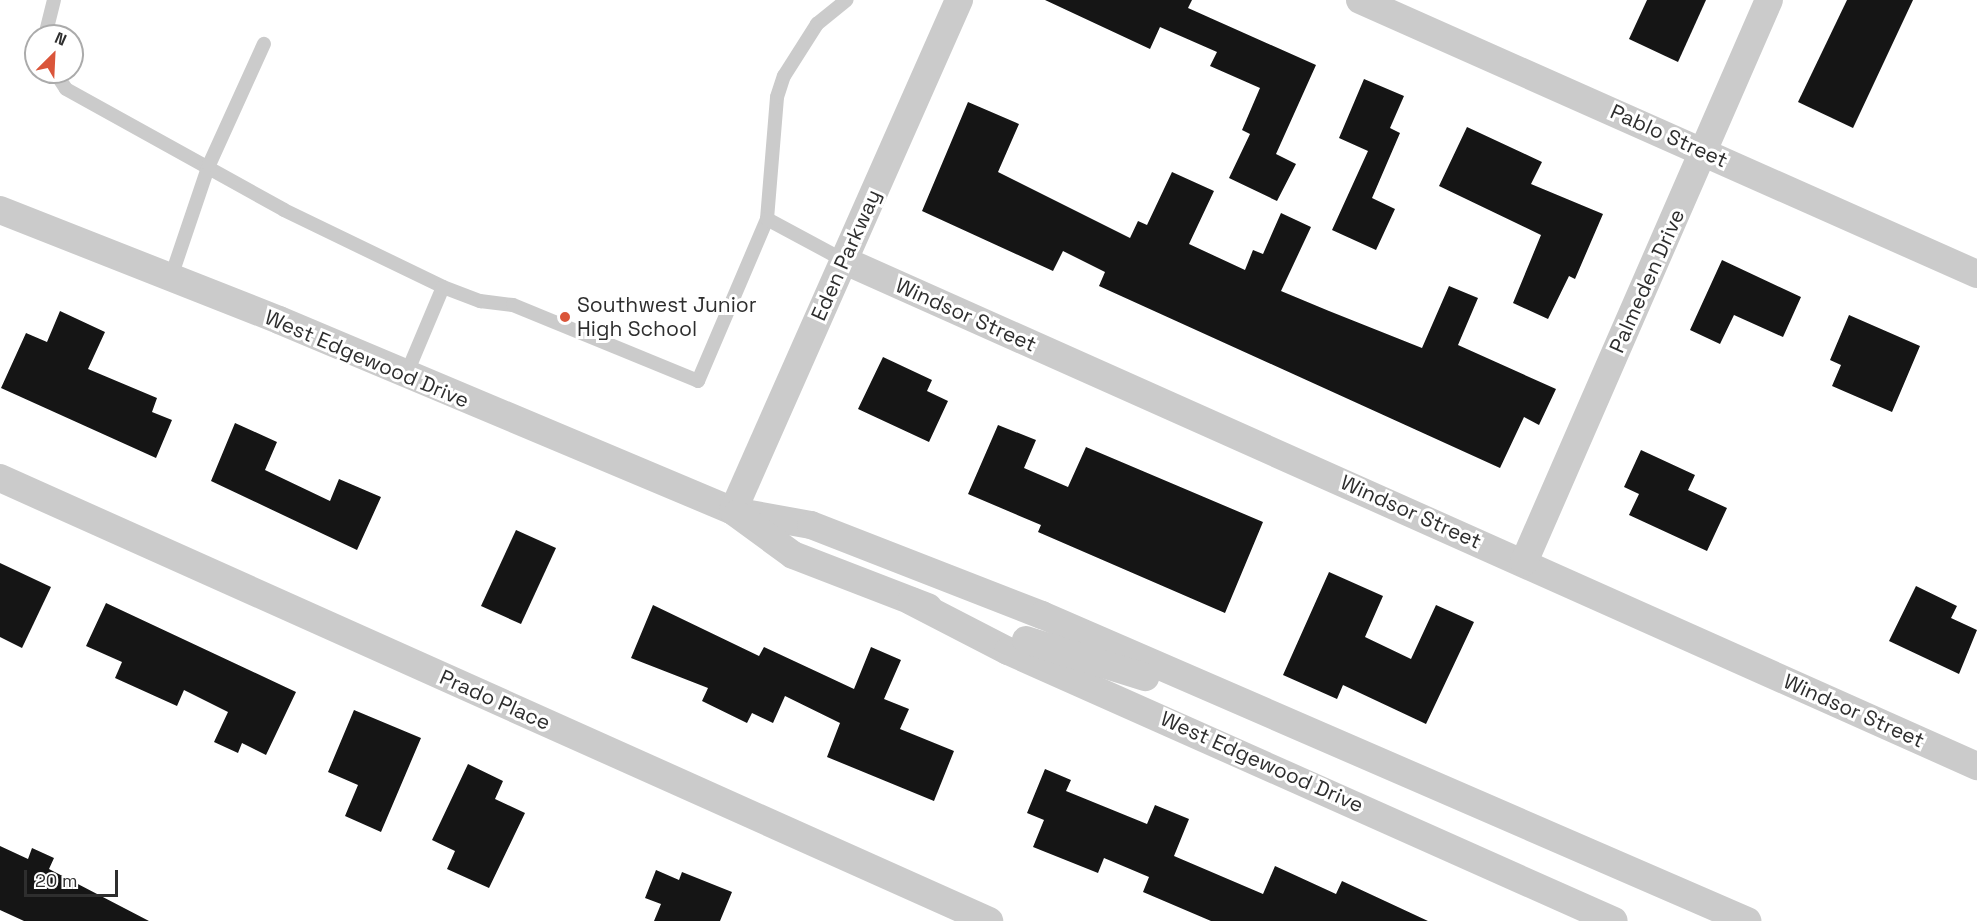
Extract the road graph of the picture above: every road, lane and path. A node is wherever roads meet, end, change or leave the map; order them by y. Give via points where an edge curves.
1 (54, 0) edge
2 (847, 0) edge
3 (959, 0) edge
4 (1360, 0) edge
5 (1769, 0) edge
6 (48, 24) edge
7 (264, 44) dead end
8 (63, 84) edge
9 (1703, 151) junction
10 (209, 165) junction
11 (0, 210) edge
12 (767, 219) junction
13 (843, 260) junction
14 (1977, 274) edge
15 (171, 277) junction
16 (443, 287) junction
17 (406, 375) junction
18 (0, 478) edge
19 (733, 511) junction
20 (1524, 562) junction
21 (911, 601) junction
22 (1253, 708) junction
23 (1977, 766) edge
24 (989, 921) edge
25 (1614, 921) edge
26 (1747, 921) edge

1 - 6 lane
2 - 12 lane via 817,24 784,76 777,97
3 - 13 street, Eden Parkway
4 - 9 street, Pablo Street
5 - 9 street, Palmeden Drive
7 - 10 lane
8 - 10 lane
9 - 14 street, Pablo Street
9 - 20 street, Palmeden Drive
10 - 15 lane
10 - 16 lane via 284,210
11 - 15 street, West Edgewood Drive
12 - 13 lane
12 - 16 lane via 698,381 513,305 480,301
13 - 19 street, Eden Parkway
13 - 20 street, Windsor Street
15 - 17 street, West Edgewood Drive
16 - 17 lane
17 - 19 street, West Edgewood Drive
18 - 24 street, Prado Place
19 - 21 street, West Edgewood Drive via 793,555
19 - 22 street, West Edgewood Drive via 811,525 1042,615
20 - 23 street, Windsor Street
21 - 22 street, West Edgewood Drive via 1068,655
21 - 25 street, West Edgewood Drive via 1008,651
22 - 26 street, West Edgewood Drive

